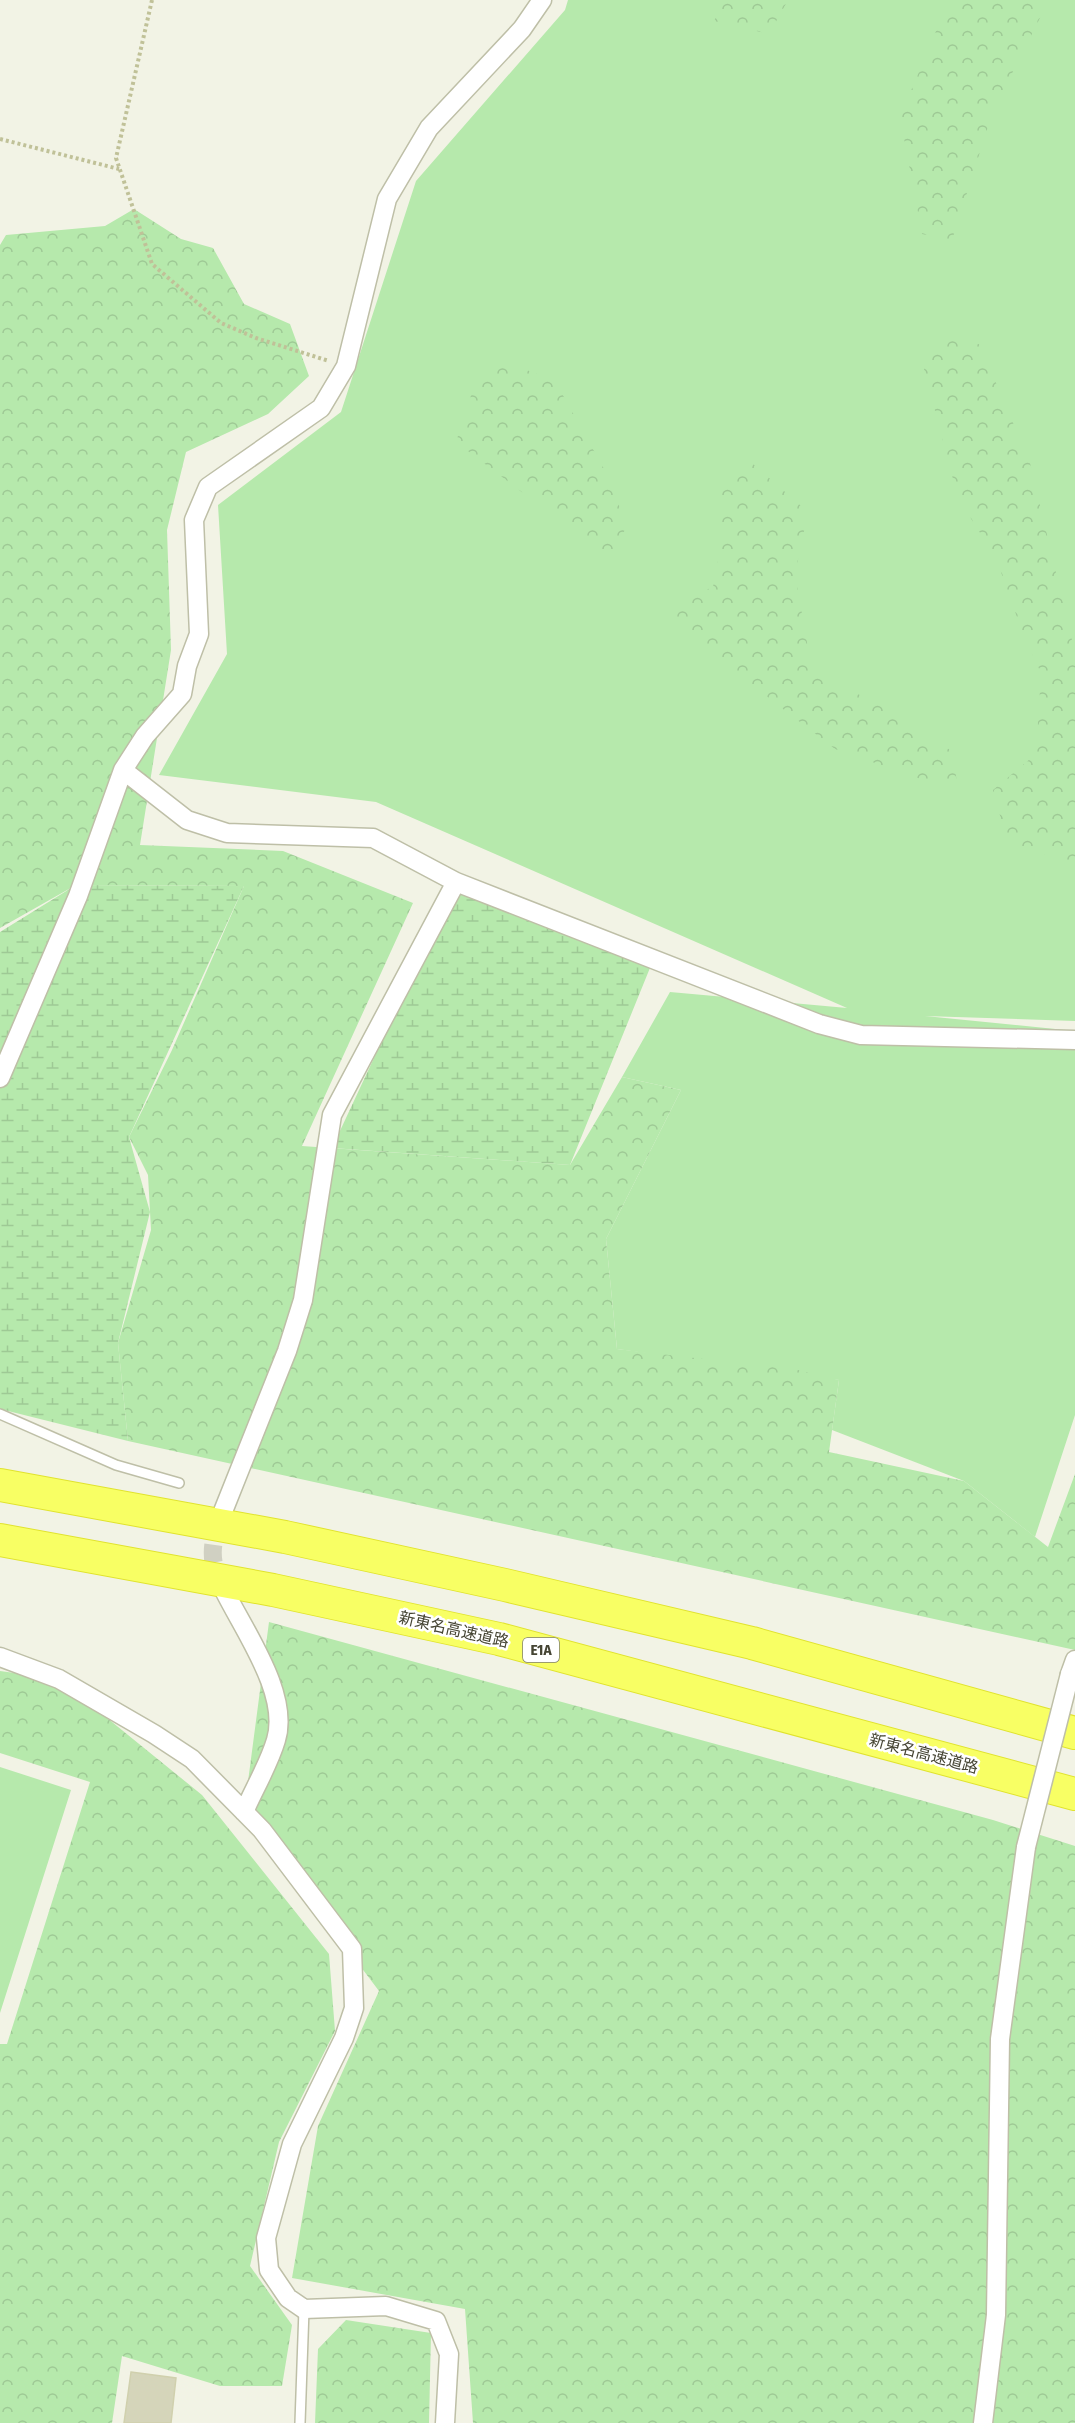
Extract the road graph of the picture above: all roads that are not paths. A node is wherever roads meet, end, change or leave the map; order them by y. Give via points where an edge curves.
1 (542, 0) edge
2 (123, 770) junction
3 (456, 882) junction
4 (1075, 1040) edge
5 (0, 1078) edge
6 (0, 1414) edge
7 (179, 1483) dead end
8 (0, 1485) edge
9 (222, 1514) tunnel mouth
10 (0, 1540) edge
11 (224, 1590) tunnel mouth
12 (0, 1658) edge
13 (1073, 1667) edge
14 (1075, 1733) edge
15 (1075, 1794) edge
16 (244, 1812) junction
17 (304, 2308) junction
18 (300, 2423) edge
19 (445, 2423) edge
20 (982, 2423) edge

1 - 2 street via 522,29 429,128 387,199 346,366 321,408 208,488 194,520 199,634 182,694 145,736
2 - 3 street via 187,820 227,833 373,838
2 - 5 street via 78,896
3 - 4 street via 819,1024 861,1035
3 - 9 street via 332,1115 303,1300 287,1351
6 - 7 lane via 116,1466
8 - 14 highway via 285,1537 505,1585 752,1643
10 - 15 highway, 新東名高速道路 / E1A via 273,1590 499,1639
11 - 16 street via 250,1636 280,1710 276,1740
12 - 16 street via 58,1679 154,1734 192,1759
13 - 20 street, bridge via 1026,1847 1000,2039 996,2315
16 - 17 street via 352,1948 354,2008 344,2038 292,2144 266,2238 269,2270 288,2298
17 - 18 lane
17 - 19 street via 386,2306 436,2321 449,2354

